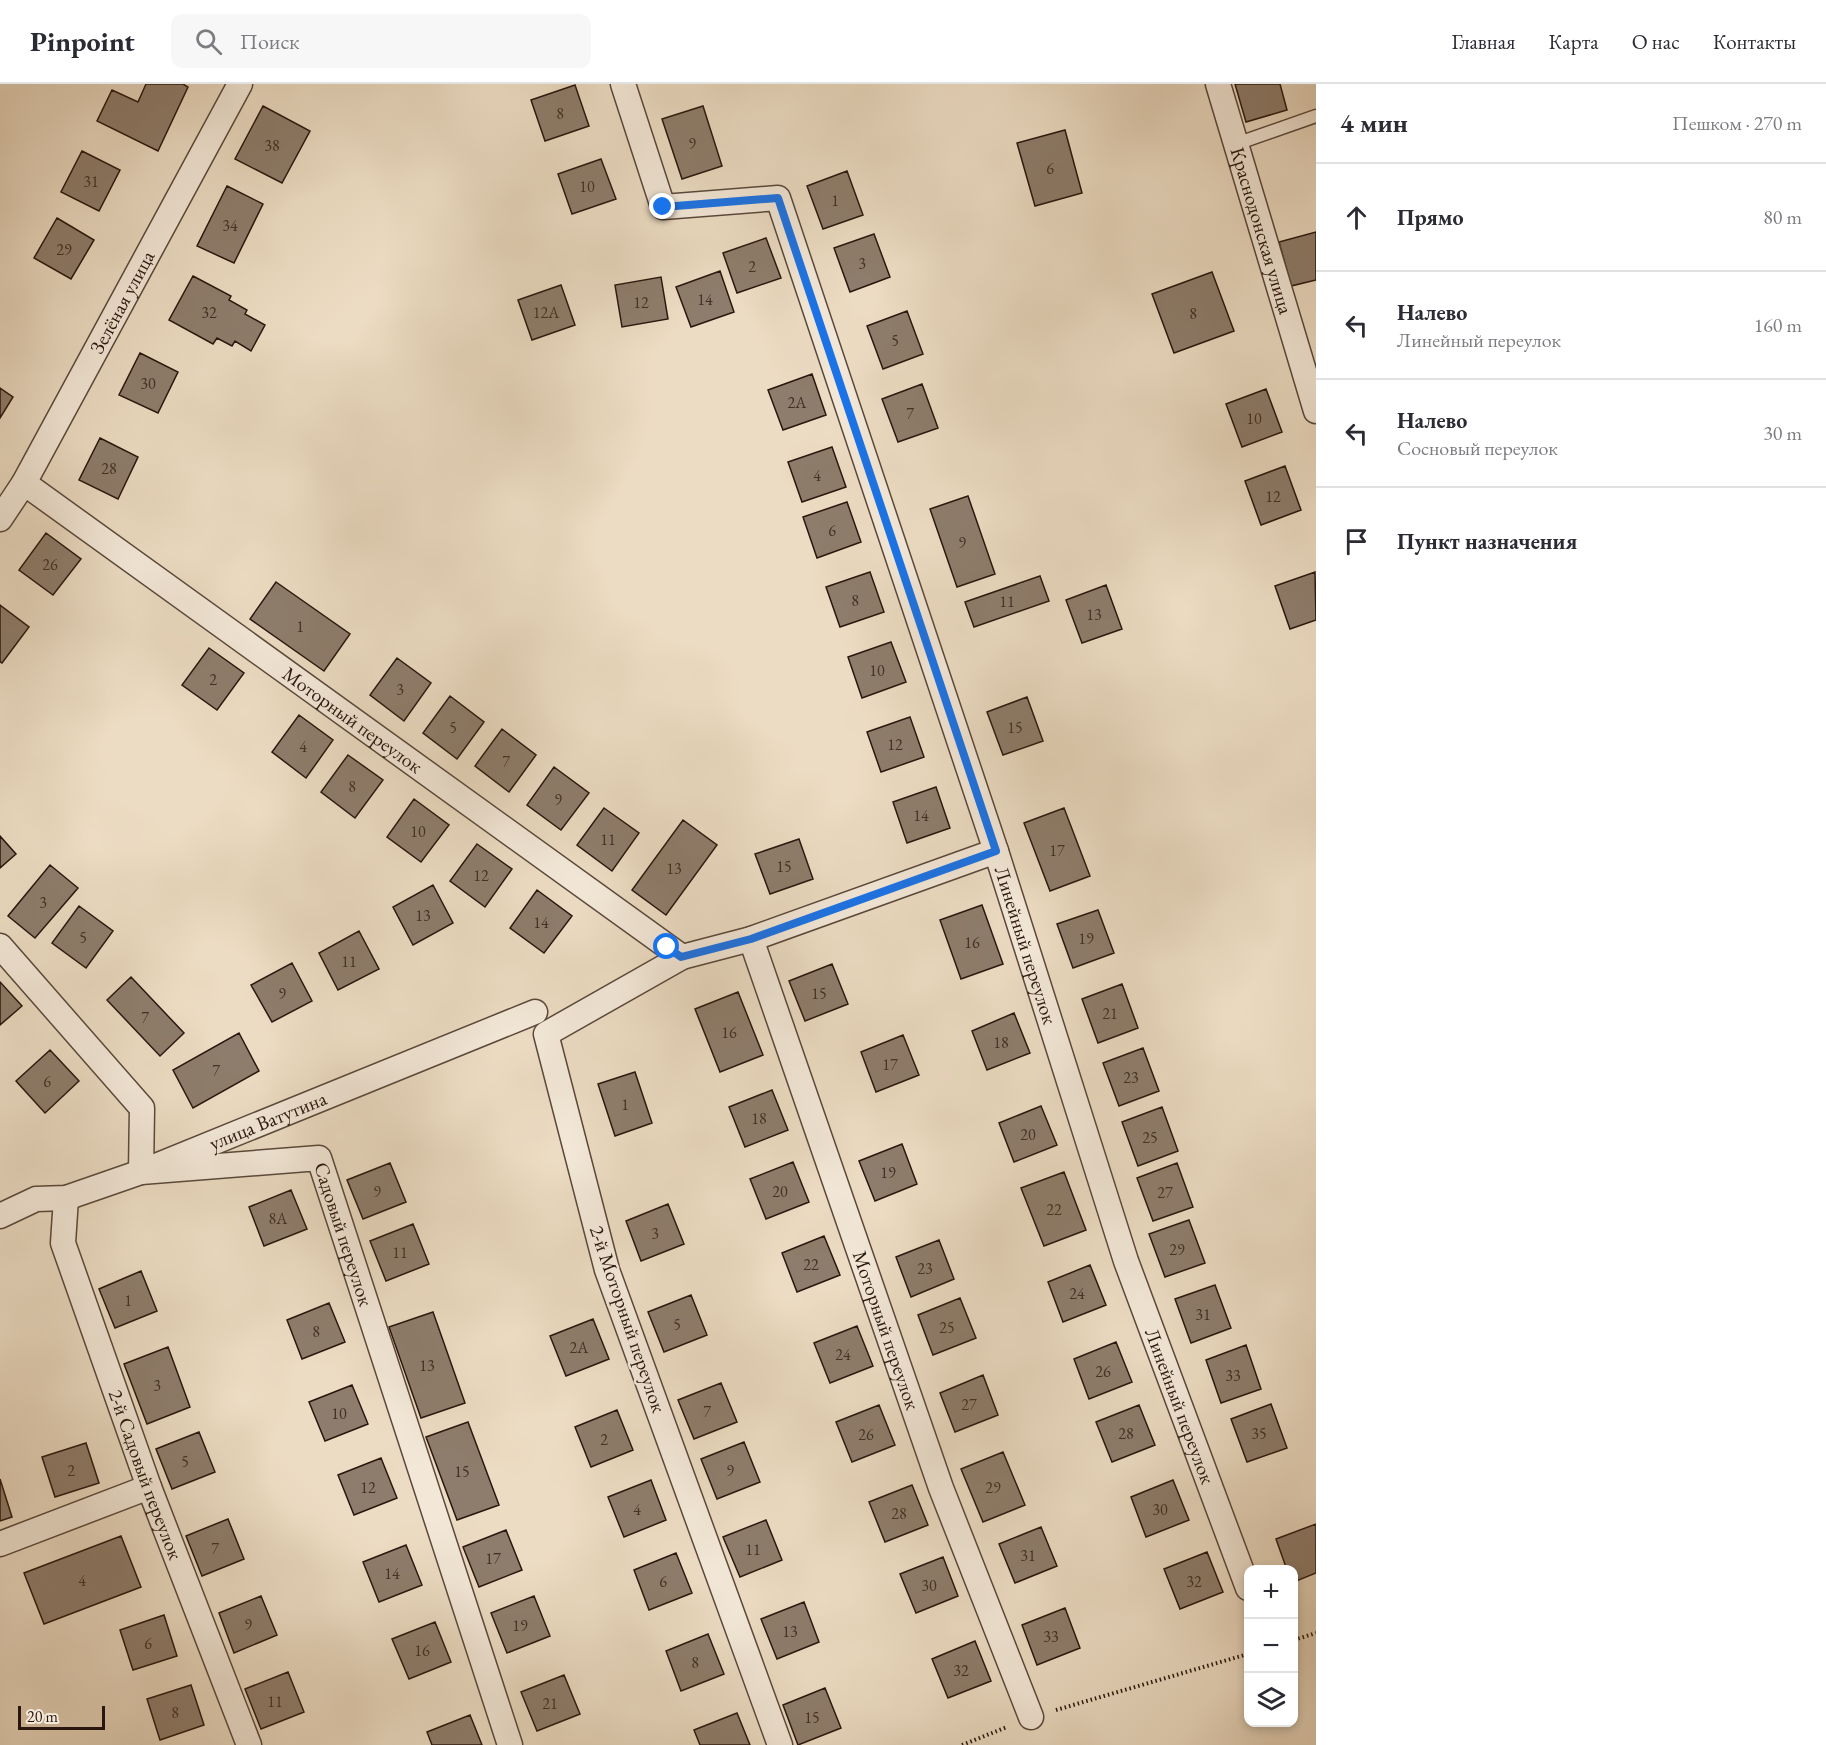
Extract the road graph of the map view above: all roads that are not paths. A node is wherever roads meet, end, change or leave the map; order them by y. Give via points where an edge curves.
1 (240, 84) edge
2 (623, 84) edge
3 (1218, 84) edge
4 (1316, 116) edge
5 (1236, 144) junction
6 (1316, 411) edge
7 (24, 483) junction
8 (0, 519) edge
9 (996, 851) junction
10 (751, 939) junction
11 (0, 946) edge
12 (681, 957) junction
13 (535, 1012) dead end
14 (141, 1172) junction
15 (66, 1198) junction
16 (0, 1216) edge
17 (149, 1487) junction
18 (0, 1544) edge
19 (1244, 1577) edge
20 (1031, 1717) road end
21 (249, 1745) edge
22 (510, 1745) edge
23 (780, 1745) edge

1 - 7 street, Зелёная улица
2 - 9 street, Линейный переулок via 663,207 778,198
3 - 5 street, Краснодонская улица
4 - 5 lane
5 - 6 street, Краснодонская улица
7 - 8 street, Зелёная улица
7 - 12 street, Моторный переулок
9 - 10 street
9 - 19 street, Линейный переулок via 1126,1262
10 - 12 street
10 - 20 street, Моторный переулок via 941,1488
11 - 14 street via 142,1108
12 - 23 street, 2-й Моторный переулок via 546,1034 607,1270
13 - 14 street, улица Ватутина
14 - 15 street, улица Ватутина
14 - 22 street, Садовый переулок via 319,1158
15 - 16 street, улица Ватутина via 36,1199
15 - 17 street, 2-й Садовый переулок via 63,1243
17 - 18 street
17 - 21 street, 2-й Садовый переулок

